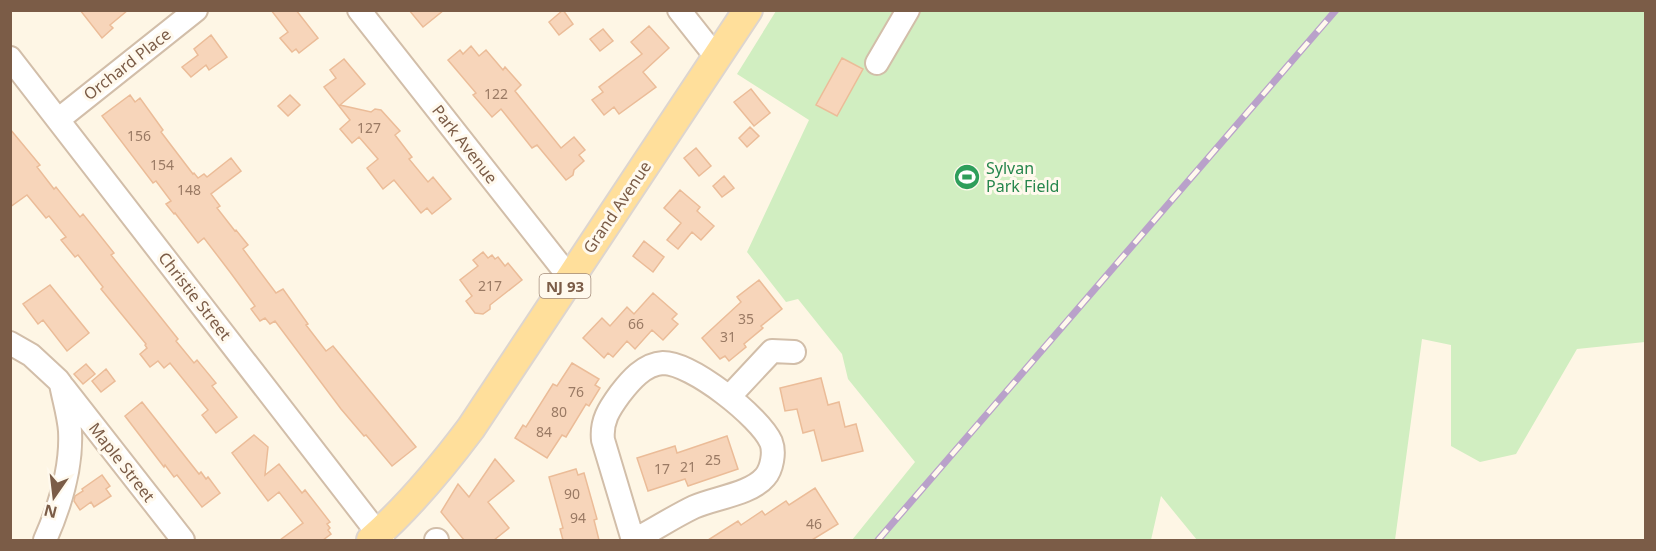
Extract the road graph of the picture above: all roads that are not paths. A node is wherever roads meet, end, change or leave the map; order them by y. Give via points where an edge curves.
1 (195, 10) edge
2 (359, 10) edge
3 (679, 10) edge
4 (748, 10) edge
5 (908, 10) edge
6 (10, 58) edge
7 (717, 58) junction
8 (877, 63) dead end
9 (59, 119) junction
10 (570, 278) junction
11 (10, 343) edge
12 (794, 352) dead end
13 (61, 384) junction
14 (729, 398) junction
15 (377, 538) edge
16 (45, 540) edge
17 (183, 540) edge
18 (634, 540) edge

1 - 9 street, Orchard Place
2 - 10 street, Park Avenue
3 - 7 street
4 - 7 main road, Grand Avenue / NJ 93
5 - 8 street
6 - 9 street, Christie Street
7 - 10 main road, Grand Avenue / NJ 93
9 - 15 street, Christie Street
10 - 15 main road, Grand Avenue / NJ 93 via 471,428
11 - 13 street, Maple Street via 31,355
12 - 14 street via 772,351
13 - 16 street via 70,429 69,460 56,516
13 - 17 street, Maple Street
14 - 18 street via 770,442 771,462 765,478 755,486 697,506
14 - 18 street via 705,378 680,366 662,363 639,373 616,400 604,418 603,440

